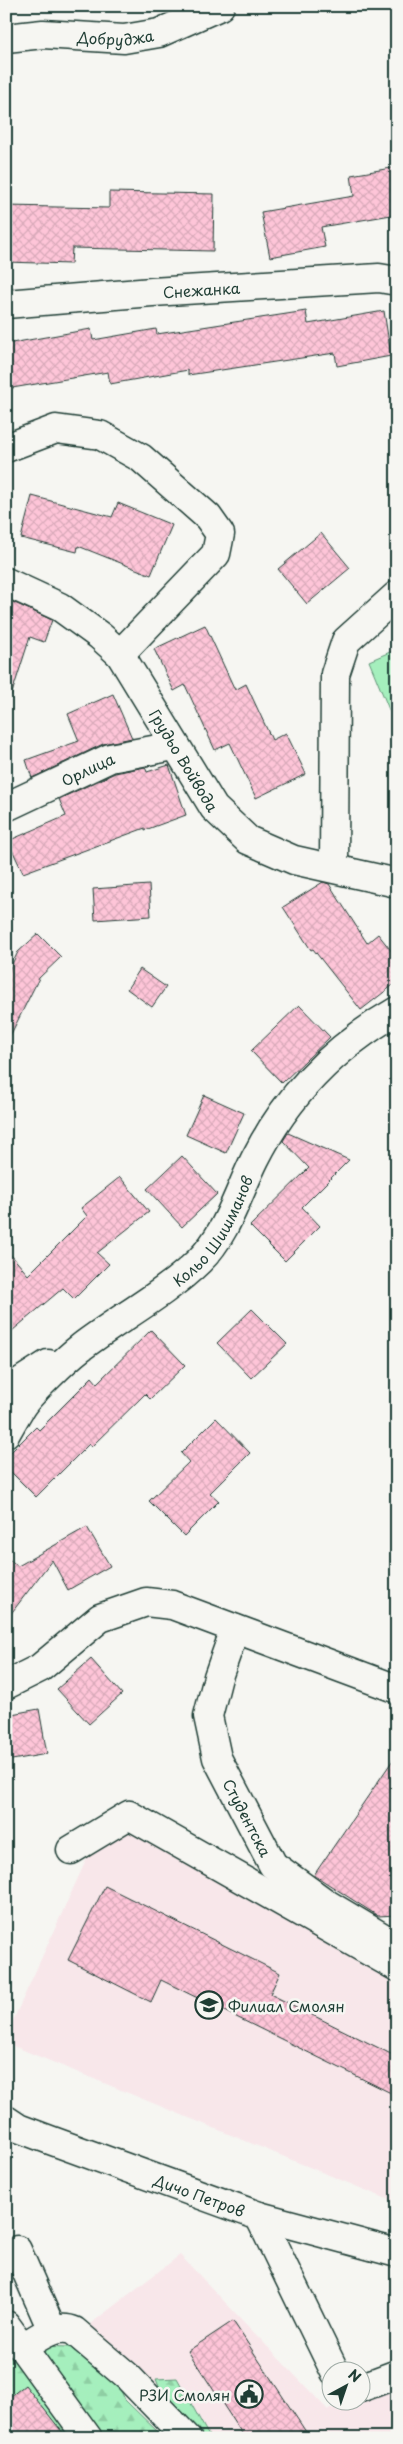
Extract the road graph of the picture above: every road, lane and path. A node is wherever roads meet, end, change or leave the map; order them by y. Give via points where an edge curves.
1 (220, 6) edge
2 (6, 38) edge
3 (397, 281) edge
4 (6, 304) edge
5 (6, 448) edge
6 (6, 582) edge
7 (397, 595) edge
8 (120, 654) junction
9 (174, 746) junction
10 (6, 807) edge
11 (334, 868) junction
12 (397, 884) edge
13 (397, 1011) edge
14 (78, 1349) junction
15 (6, 1391) edge
16 (6, 1433) edge
17 (235, 1629) junction
18 (6, 1686) edge
19 (397, 1689) edge
20 (71, 1850) dead end
21 (397, 1946) edge
22 (397, 1967) edge
23 (6, 2120) edge
24 (259, 2216) junction
25 (16, 2250) dead end
26 (397, 2253) edge
27 (6, 2325) edge
28 (52, 2330) junction
29 (22, 2347) junction
30 (330, 2362) edge
31 (397, 2374) edge
32 (370, 2384) edge
33 (88, 2438) edge
34 (187, 2438) edge

1 - 2 street, Добруджа via 158,33 124,39 43,34
3 - 4 street, Снежанка via 379,278
5 - 8 street via 56,429 100,435 141,458 208,517 220,534 216,554
6 - 8 street, Грудьо Войвода via 60,607
7 - 11 street via 346,641 335,674
8 - 9 street, Грудьо Войвода
9 - 10 street, Орлица via 110,758
9 - 11 street, Грудьо Войвода via 214,808 248,840 294,860
11 - 12 street, Грудьо Войвода
13 - 14 street, Кольо Шишманов via 326,1061 292,1099 256,1157 224,1227 200,1260 166,1288
14 - 15 street via 32,1372
14 - 16 street, Кольо Шишманов via 22,1405
17 - 18 street via 172,1605 146,1602 100,1618 40,1668
17 - 19 street
17 - 21 street, Студентска via 208,1716 217,1758 273,1865 327,1904
20 - 22 street via 130,1815
23 - 24 street, Дичо Петров via 18,2128
24 - 26 street, Дичо Петров
24 - 30 street
25 - 28 street
27 - 29 street
28 - 29 street
28 - 34 street via 65,2327 97,2348
29 - 33 street
31 - 32 street

